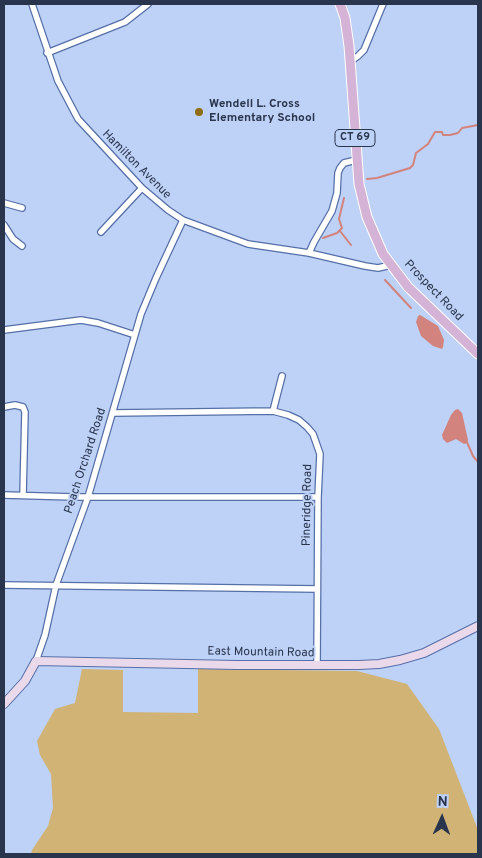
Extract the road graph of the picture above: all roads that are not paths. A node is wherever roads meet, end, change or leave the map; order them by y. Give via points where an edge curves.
1 (32, 4) edge
2 (148, 4) edge
3 (340, 4) edge
4 (383, 4) edge
5 (48, 53) junction
6 (351, 61) junction
7 (356, 160) junction
8 (142, 188) junction
9 (4, 203) edge
10 (22, 208) dead end
11 (183, 220) junction
12 (4, 225) edge
13 (101, 232) dead end
14 (22, 246) dead end
15 (309, 253) junction
16 (391, 266) junction
17 (4, 330) edge
18 (135, 335) junction
19 (478, 354) edge
20 (282, 376) dead end
21 (4, 407) edge
22 (273, 411) junction
23 (113, 413) junction
24 (4, 495) edge
25 (23, 495) junction
26 (88, 497) junction
27 (318, 497) junction
28 (4, 584) edge
29 (56, 586) junction
30 (317, 589) junction
31 (478, 626) edge
32 (36, 661) junction
33 (318, 665) junction
34 (4, 704) edge

1 - 5 street, Hamilton Avenue
2 - 5 street via 126,22
3 - 6 main road, Prospect Road / CT 69
4 - 6 street via 364,50
5 - 8 street, Hamilton Avenue via 78,119
6 - 7 main road, Prospect Road / CT 69
7 - 15 street via 344,163 340,168 332,211
7 - 16 main road, Prospect Road / CT 69 via 366,217
8 - 11 street, Hamilton Avenue
8 - 13 street
9 - 10 street
11 - 15 street, Hamilton Avenue via 248,244
11 - 18 street, Peach Orchard Road via 149,293
12 - 14 street
15 - 16 street, Hamilton Avenue via 365,266
16 - 19 main road, Prospect Road / CT 69
17 - 18 street via 81,320
18 - 23 street, Peach Orchard Road
20 - 22 street
21 - 25 street via 16,405 26,412
22 - 23 street, Pineridge Road
22 - 27 street, Pineridge Road via 299,420 313,434 320,454
23 - 26 street, Peach Orchard Road
24 - 25 street
25 - 26 street
26 - 27 street
26 - 29 street, Peach Orchard Road
27 - 30 street, Pineridge Road
28 - 29 street
29 - 30 street
29 - 32 street, Peach Orchard Road
30 - 33 street, Pineridge Road
31 - 33 street, East Mountain Road via 424,653 400,660
32 - 33 street, East Mountain Road
32 - 34 street, Peach Orchard Road

